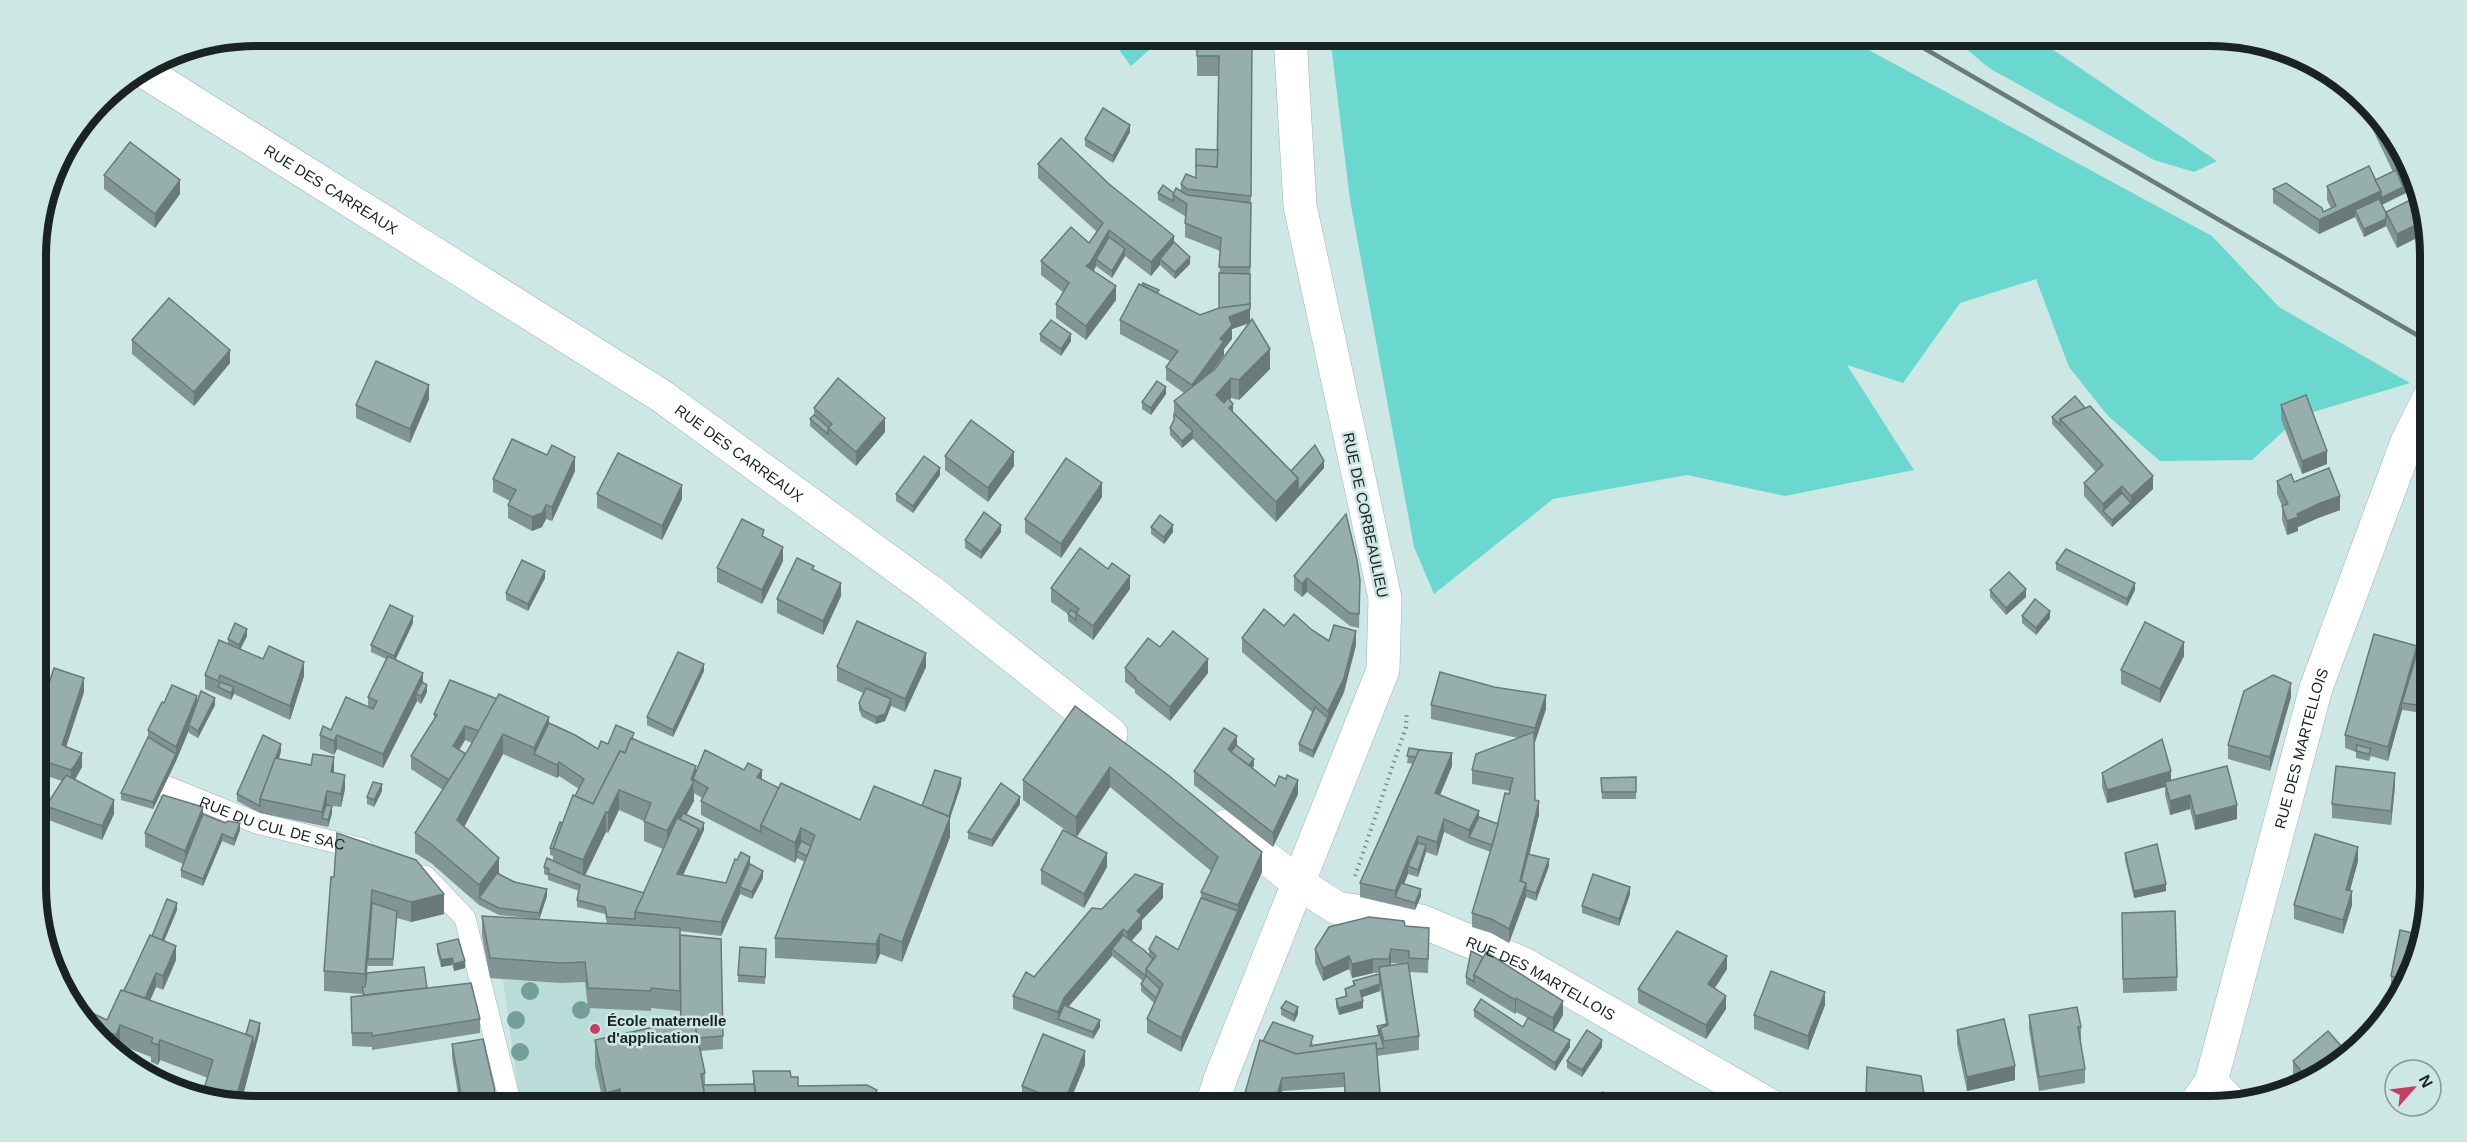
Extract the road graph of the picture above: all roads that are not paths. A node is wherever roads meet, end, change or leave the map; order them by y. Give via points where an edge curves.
1 (1291, 46) edge
2 (150, 75) edge
3 (2421, 414) edge
4 (1133, 752) edge
5 (165, 786) edge
6 (1206, 810) edge
7 (378, 852) edge
8 (411, 860) edge
9 (1298, 883) junction
10 (465, 918) junction
11 (488, 920) edge
12 (1752, 1095) edge
13 (2213, 1095) edge
14 (509, 1096) edge
15 (1213, 1096) edge

1 - 9 street, RUE DE CORBEAULIEU via 1300,206 1385,598 1383,670
2 - 4 street, RUE DES CARREAUX via 660,395 930,591
3 - 13 street, RUE DES MARTELLOIS via 2407,442 2316,688
5 - 7 lane, RUE DU CUL DE SAC via 257,823
6 - 9 street
8 - 10 lane
9 - 12 street, RUE DES MARTELLOIS via 1337,908 1421,921 1524,964
9 - 15 street, RUE DE CORBEAULIEU
10 - 11 lane
10 - 14 lane

